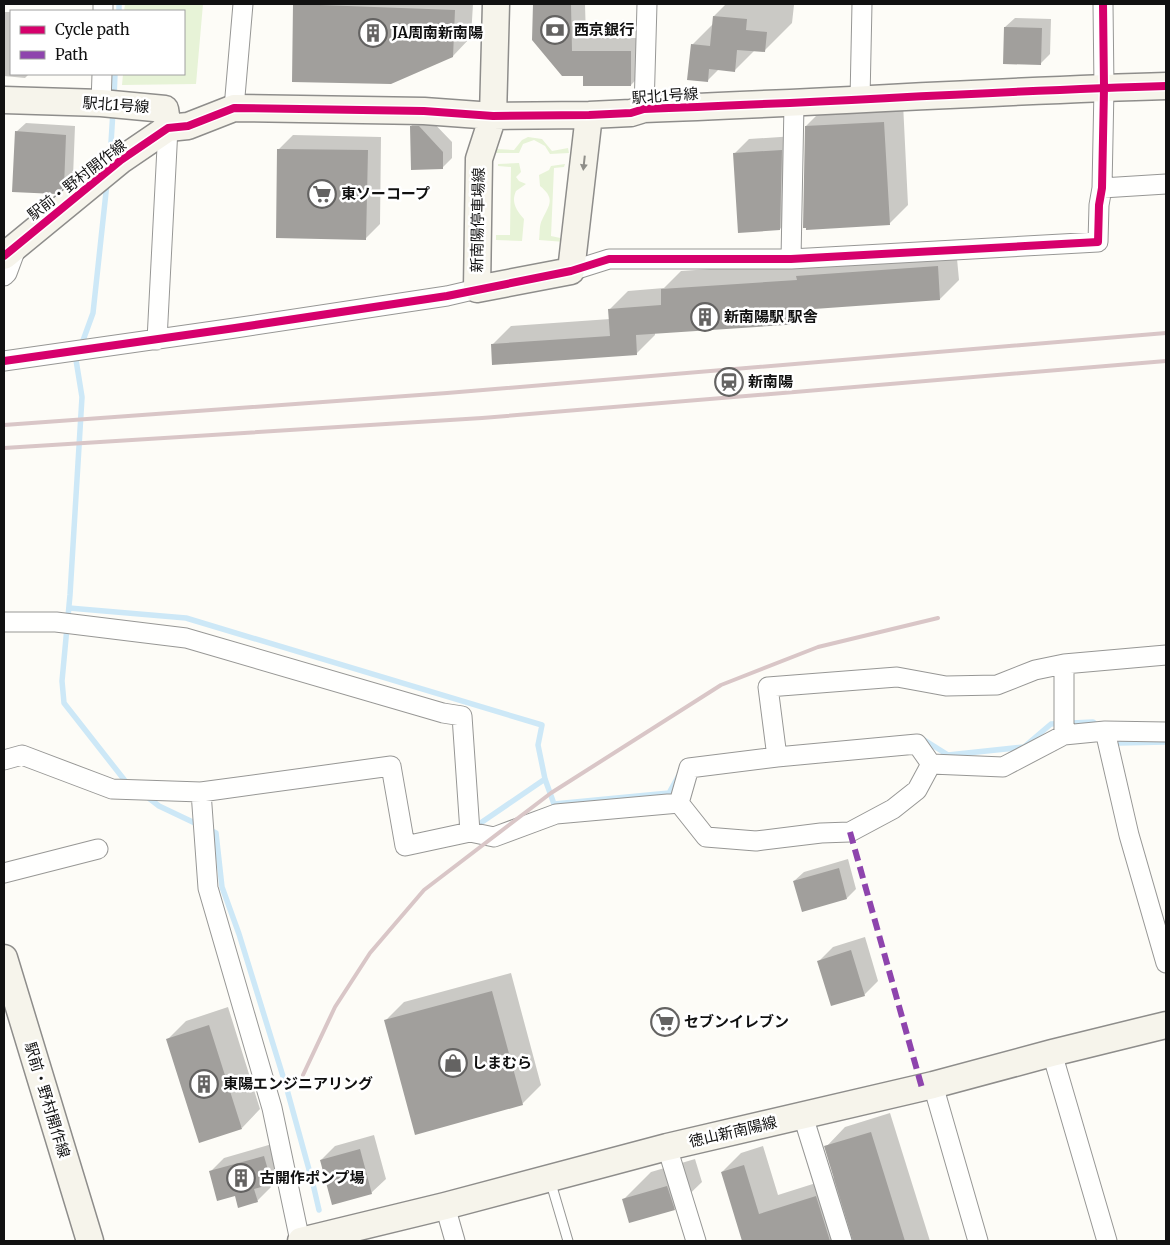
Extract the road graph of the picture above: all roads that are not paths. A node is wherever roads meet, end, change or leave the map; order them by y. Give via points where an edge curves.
1 (243, 4) edge
2 (496, 4) edge
3 (647, 4) edge
4 (862, 4) edge
5 (1103, 4) edge
6 (102, 75) edge
7 (1166, 86) edge
8 (1104, 88) junction
9 (860, 98) junction
10 (4, 100) edge
11 (101, 103) junction
12 (794, 104) junction
13 (234, 108) junction
14 (644, 109) junction
15 (589, 115) junction
16 (493, 116) junction
17 (168, 128) junction
18 (1166, 184) edge
19 (1102, 188) junction
20 (8, 249) edge
21 (791, 259) junction
22 (571, 271) junction
23 (4, 276) edge
24 (477, 289) junction
25 (157, 340) junction
26 (4, 361) edge
27 (4, 622) edge
28 (1166, 655) edge
29 (1064, 664) junction
30 (1105, 731) junction
31 (1166, 732) edge
32 (1064, 736) junction
33 (778, 758) junction
34 (4, 760) edge
35 (931, 764) junction
36 (201, 792) junction
37 (679, 803) junction
38 (470, 832) junction
39 (98, 849) dead end
40 (4, 873) edge
41 (4, 958) edge
42 (1166, 963) edge
43 (1166, 1025) edge
44 (1052, 1052) junction
45 (932, 1085) junction
46 (803, 1116) junction
47 (667, 1147) junction
48 (549, 1177) junction
49 (445, 1206) junction
50 (343, 1237) edge
51 (90, 1241) edge
52 (301, 1241) edge
53 (455, 1241) edge
54 (568, 1241) edge
55 (696, 1241) edge
56 (842, 1241) edge
57 (978, 1241) edge
58 (1108, 1241) edge

1 - 13 street
2 - 16 street, 新南陽停車場線
3 - 14 street
4 - 9 street
5 - 8 street
6 - 11 street
7 - 8 street, 駅北1号線
8 - 9 street, 駅北1号線
8 - 19 street
9 - 12 street, 駅北1号線
10 - 11 street, 駅北1号線
11 - 17 street, 駅北1号線 via 166,110
12 - 14 street, 駅北1号線
12 - 21 street
13 - 16 street, 駅北1号線 via 424,111
13 - 17 street, 駅北1号線 via 188,126
14 - 15 street, 駅北1号線 via 631,113
15 - 16 street, 駅北1号線
15 -> 22 street
16 - 24 street, 新南陽停車場線 via 479,159
17 - 20 street, 駅前・野村開作線 via 121,160
17 - 25 street
18 - 19 street
19 - 21 street via 1098,242
20 - 23 street via 7,273
21 - 22 street via 609,259
22 - 24 street
24 - 25 street
25 - 26 street
27 - 38 street via 56,622 186,638 462,716
28 - 29 street
29 - 32 street
29 - 33 street via 1035,670 997,685 946,686 897,677 768,687
30 - 31 street
30 - 32 street
30 - 42 street via 1129,835
32 - 35 street via 1003,767
33 - 35 street via 917,744
33 - 37 street via 689,768
34 - 36 street via 22,755 112,789
35 - 37 street via 917,790 894,809 850,832 756,841 706,837
36 - 38 street via 391,766 404,846
36 - 52 street via 208,888 272,1108
37 - 38 street via 556,814 494,836
39 - 40 street
41 - 51 street, 駅前・野村開作線
43 - 44 street, 徳山新南陽線
44 - 45 street, 徳山新南陽線
44 - 58 street
45 - 46 street, 徳山新南陽線
45 - 57 street
46 - 47 street, 徳山新南陽線
46 - 56 street
47 - 48 street, 徳山新南陽線
47 - 55 street
48 - 49 street, 徳山新南陽線
48 - 54 lane
49 - 50 street, 徳山新南陽線
49 - 53 street
50 - 52 street, 徳山新南陽線

